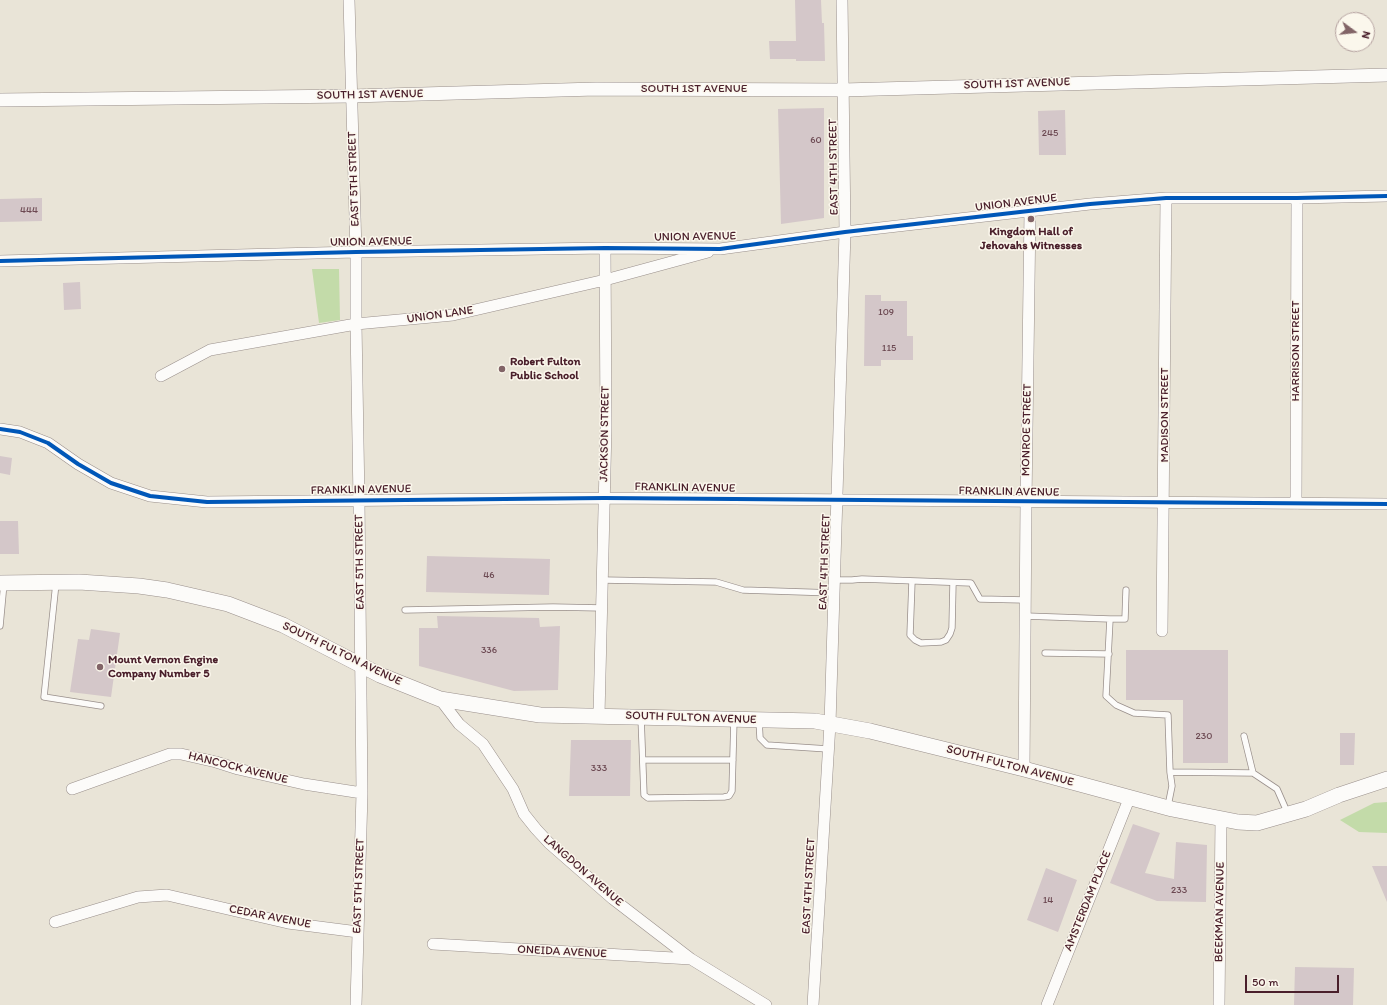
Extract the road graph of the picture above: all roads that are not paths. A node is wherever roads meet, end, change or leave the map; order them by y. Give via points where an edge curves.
1 (349, 0) edge
2 (842, 0) edge
3 (1387, 75) edge
4 (843, 90) junction
5 (352, 96) junction
6 (0, 100) edge
7 (1387, 196) edge
8 (1166, 198) junction
9 (1297, 198) junction
10 (1030, 212) junction
11 (845, 232) junction
12 (605, 248) junction
13 (720, 249) junction
14 (356, 252) junction
15 (0, 261) edge
16 (605, 280) junction
17 (356, 324) junction
18 (161, 376) dead end
19 (0, 429) edge
20 (604, 498) junction
21 (359, 500) junction
22 (837, 500) junction
23 (1026, 502) junction
24 (1164, 503) junction
25 (1296, 504) junction
26 (1387, 504) edge
27 (602, 580) junction
28 (834, 580) junction
29 (912, 581) junction
30 (56, 582) junction
31 (953, 582) junction
32 (2, 583) edge
33 (1126, 590) dead end
34 (834, 594) junction
35 (1025, 600) junction
36 (602, 608) junction
37 (405, 610) dead end
38 (1025, 616) junction
39 (1110, 619) junction
40 (0, 626) edge
41 (1162, 631) dead end
42 (1045, 653) dead end
43 (1109, 654) junction
44 (361, 665) junction
45 (440, 699) junction
46 (101, 706) dead end
47 (599, 716) junction
48 (641, 717) junction
49 (734, 719) junction
50 (759, 720) junction
51 (830, 724) junction
52 (1244, 736) dead end
53 (828, 749) junction
54 (643, 760) junction
55 (732, 760) junction
56 (1024, 769) junction
57 (1170, 772) junction
58 (1253, 772) junction
59 (1387, 779) edge
60 (72, 789) dead end
61 (362, 793) junction
62 (1130, 798) junction
63 (1168, 808) junction
64 (1288, 814) junction
65 (1221, 819) junction
66 (55, 922) dead end
67 (358, 932) junction
68 (433, 944) dead end
69 (691, 959) junction
70 (356, 1005) edge
71 (766, 1005) edge
72 (813, 1005) edge
73 (1047, 1005) edge
74 (1219, 1005) edge

1 - 5 street, EAST 5TH STREET
2 - 4 street, EAST 4TH STREET
3 - 4 street, SOUTH 1ST AVENUE
4 - 5 street, SOUTH 1ST AVENUE via 596,89
4 - 11 street, EAST 4TH STREET
5 - 6 street, SOUTH 1ST AVENUE
5 - 14 street, EAST 5TH STREET
7 - 9 street, UNION AVENUE
8 - 9 street, UNION AVENUE
8 - 10 street, UNION AVENUE
8 - 24 street, MADISON STREET
9 - 25 street, HARRISON STREET
10 - 11 street, UNION AVENUE
10 - 23 street, MONROE STREET
11 - 13 street, UNION AVENUE
11 - 22 street, EAST 4TH STREET
12 - 13 street, UNION AVENUE
12 - 14 street, UNION AVENUE
12 - 16 street, JACKSON STREET
13 - 16 street, UNION LANE
14 - 15 street, UNION AVENUE
14 - 17 street, EAST 5TH STREET
16 - 17 street, UNION LANE via 453,315
16 - 20 street, JACKSON STREET
17 - 18 street, UNION LANE via 210,350
17 - 21 street, EAST 5TH STREET
19 - 21 street, FRANKLIN AVENUE via 20,432 48,443 111,483 150,496 207,502
20 - 21 street, FRANKLIN AVENUE
20 - 22 street, FRANKLIN AVENUE
20 - 27 street, JACKSON STREET
21 - 44 street, EAST 5TH STREET
22 - 23 street, FRANKLIN AVENUE
22 - 28 street, EAST 4TH STREET
23 - 24 street, FRANKLIN AVENUE
23 - 35 street, MONROE STREET
24 - 25 street, FRANKLIN AVENUE
24 - 41 street, MADISON STREET
25 - 26 street, FRANKLIN AVENUE
27 - 34 lane via 716,582 743,590
27 - 36 street, JACKSON STREET
28 - 29 lane
28 - 34 street, EAST 4TH STREET
29 - 31 lane
29 - 31 lane via 910,635 921,643 941,642 950,634
30 - 32 main road, SOUTH FULTON AVENUE
30 - 44 main road, SOUTH FULTON AVENUE via 139,586 174,591 228,604 283,625
30 - 46 lane via 44,697
31 - 35 lane via 971,583 980,599
32 - 40 lane
33 - 39 lane via 1125,619
34 - 51 street, EAST 4TH STREET
35 - 38 street, MONROE STREET
36 - 37 lane
36 - 47 street, JACKSON STREET
38 - 39 lane
38 - 56 street, MONROE STREET
39 - 43 lane
42 - 43 lane
43 - 57 lane via 1106,696 1110,701 1134,713 1168,715
44 - 45 main road, SOUTH FULTON AVENUE via 380,676
44 - 61 street, EAST 5TH STREET
45 - 47 main road, SOUTH FULTON AVENUE via 540,715
45 - 69 street, LANGDON AVENUE via 459,724 483,744 513,789 524,814 549,843 613,898
47 - 48 main road, SOUTH FULTON AVENUE
48 - 49 main road, SOUTH FULTON AVENUE
48 - 54 lane
49 - 50 main road, SOUTH FULTON AVENUE
49 - 55 lane
50 - 51 main road, SOUTH FULTON AVENUE via 815,721
50 - 53 lane via 760,738 767,744
51 - 53 street, EAST 4TH STREET
51 - 56 main road, SOUTH FULTON AVENUE via 870,731
52 - 58 lane
53 - 72 street, EAST 4TH STREET
54 - 55 lane
54 - 55 lane via 644,795 648,798 729,796 732,791
56 - 62 main road, SOUTH FULTON AVENUE
57 - 58 lane
57 - 63 lane via 1172,786
58 - 64 lane via 1277,789
59 - 64 main road, SOUTH FULTON AVENUE via 1339,795 1306,810
60 - 61 street, HANCOCK AVENUE via 170,754 181,754 304,784
61 - 67 street, EAST 5TH STREET
62 - 63 main road, SOUTH FULTON AVENUE
62 - 73 street, AMSTERDAM PLACE
63 - 65 main road, SOUTH FULTON AVENUE
64 - 65 main road, SOUTH FULTON AVENUE via 1257,823
65 - 74 street, BEEKMAN AVENUE
66 - 67 street, CEDAR AVENUE via 138,897 167,895 288,923
67 - 70 street, EAST 5TH STREET
68 - 69 street, ONEIDA AVENUE
69 - 71 street, LANGDON AVENUE

